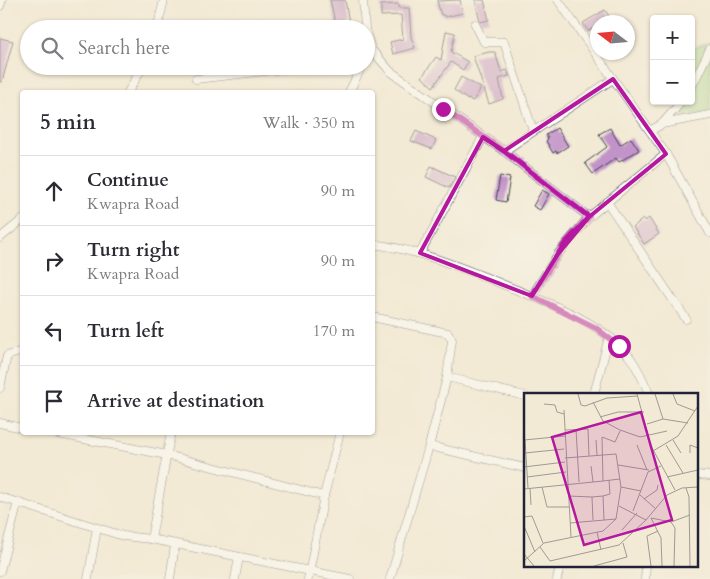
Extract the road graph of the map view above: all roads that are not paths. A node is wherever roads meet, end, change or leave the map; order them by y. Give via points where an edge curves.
1 (2, 0) edge
2 (164, 0) edge
3 (363, 0) edge
4 (558, 0) edge
5 (0, 6) edge
6 (159, 20) edge
7 (364, 20) edge
8 (475, 24) dead end
9 (710, 49) edge
10 (375, 54) edge
11 (138, 75) edge
12 (231, 75) edge
13 (358, 75) edge
14 (196, 79) dead end
15 (613, 79) junction
16 (695, 80) edge
17 (129, 90) edge
18 (350, 90) edge
19 (679, 105) edge
20 (710, 115) edge
21 (662, 124) junction
22 (533, 131) junction
23 (650, 131) junction
24 (483, 136) junction
25 (504, 151) junction
26 (666, 154) junction
27 (607, 202) junction
28 (589, 217) junction
29 (20, 222) edge
30 (710, 233) edge
31 (0, 238) edge
32 (375, 245) edge
33 (420, 253) junction
34 (532, 296) junction
35 (375, 318) edge
36 (686, 318) dead end
37 (609, 337) junction
38 (20, 352) edge
39 (447, 378) junction
40 (0, 388) edge
41 (594, 393) edge
42 (649, 393) edge
43 (524, 396) edge
44 (0, 423) edge
45 (20, 428) edge
46 (64, 435) edge
47 (170, 435) edge
48 (339, 435) edge
49 (429, 446) junction
50 (167, 455) junction
51 (524, 468) edge
52 (324, 496) junction
53 (0, 498) edge
54 (18, 502) junction
55 (96, 528) junction
56 (151, 539) junction
57 (175, 545) junction
58 (239, 558) junction
59 (560, 566) edge
60 (646, 566) edge
61 (0, 572) edge
62 (308, 575) edge
63 (88, 579) edge
64 (170, 579) edge
65 (235, 579) edge
66 (350, 579) edge
67 (390, 579) edge
68 (557, 579) edge
69 (645, 579) edge

1 - 5 street
2 - 6 street
3 - 7 street
4 - 15 street
8 - 22 street via 484,42 504,42
9 - 16 street
10 - 24 street via 390,71
11 - 17 street
12 - 14 street
13 - 18 street
15 - 22 street
15 - 23 street
19 - 21 street
20 - 21 street
21 - 23 street
22 - 25 street
23 - 26 street
24 - 25 street
24 - 33 street
25 - 28 street
26 - 27 street
26 - 30 street
27 - 28 street
27 - 36 street
28 - 34 street via 564,245
29 - 31 street
32 - 33 street
33 - 34 street
34 - 37 street
35 - 39 street via 448,332 452,340
37 - 41 street
37 - 42 street via 636,366
38 - 40 street via 7,356
39 - 43 street
39 - 49 street
44 - 45 street
46 - 50 street
47 - 50 street
48 - 52 street
49 - 51 street
49 - 67 street
50 - 52 street
50 - 56 street
52 - 62 street
53 - 54 street
54 - 55 street
54 - 61 street
55 - 56 street via 123,536
55 - 63 street
56 - 57 street
57 - 58 street
57 - 64 street
58 - 62 street
58 - 65 street
59 - 68 street
60 - 69 street
62 - 66 street

